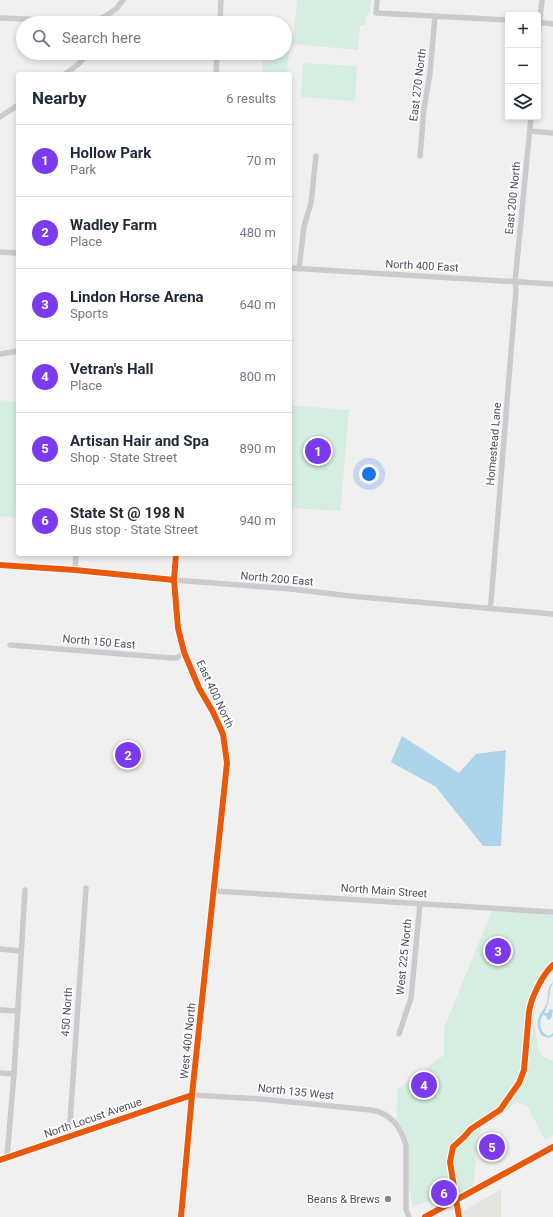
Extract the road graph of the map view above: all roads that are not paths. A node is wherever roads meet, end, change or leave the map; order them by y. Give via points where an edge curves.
1 (123, 0) edge
2 (221, 0) edge
3 (377, 0) edge
4 (542, 0) edge
5 (540, 12) edge
6 (106, 16) edge
7 (220, 16) edge
8 (435, 16) junction
9 (0, 18) edge
10 (16, 19) edge
11 (505, 20) edge
12 (541, 22) edge
13 (553, 24) edge
14 (83, 60) edge
15 (217, 60) edge
16 (68, 72) edge
17 (216, 72) edge
18 (16, 106) edge
19 (0, 117) edge
20 (531, 120) edge
21 (530, 131) junction
22 (553, 133) edge
23 (316, 156) dead end
24 (420, 156) dead end
25 (0, 252) edge
26 (16, 253) edge
27 (292, 268) edge
28 (299, 269) junction
29 (515, 282) junction
30 (553, 284) edge
31 (16, 351) edge
32 (0, 354) edge
33 (76, 556) edge
34 (176, 556) edge
35 (0, 565) edge
36 (75, 570) junction
37 (174, 580) junction
38 (490, 608) junction
39 (553, 614) edge
40 (10, 645) dead end
41 (184, 652) junction
42 (86, 888) dead end
43 (25, 890) dead end
44 (214, 891) junction
45 (420, 904) junction
46 (553, 912) edge
47 (0, 949) edge
48 (21, 951) junction
49 (0, 1010) edge
50 (18, 1011) junction
51 (399, 1034) dead end
52 (0, 1073) edge
53 (14, 1074) junction
54 (192, 1095) junction
55 (69, 1137) junction
56 (553, 1147) edge
57 (7, 1157) junction
58 (0, 1160) edge
59 (181, 1217) edge
60 (409, 1217) edge
61 (425, 1217) edge

1 - 6 street
2 - 7 street
3 - 8 street via 376,13
4 - 5 street
8 - 11 street
8 - 24 street, East 270 North
9 - 10 street
12 - 13 street
14 - 16 street
15 - 17 street
18 - 19 street
20 - 21 street, East 200 North
21 - 22 street
21 - 29 street, East 200 North
23 - 28 street via 311,203 304,226
25 - 26 street
27 - 28 street, North 400 East
28 - 29 street, North 400 East
29 - 30 street, North 400 East
29 - 38 street, Homestead Lane
31 - 32 street
33 - 36 street
34 - 37 street, East 400 North
35 - 36 street, North 200 East
36 - 37 street, North 200 East
37 - 38 street, North 200 East
37 - 41 street, East 400 North via 178,628
38 - 39 street, North 200 East
40 - 41 street, North 150 East via 172,658 177,658
41 - 44 street, East 400 North via 223,734 227,763
42 - 55 street, 450 North
43 - 48 street
44 - 45 street, North Main Street
44 - 54 street, West 400 North
45 - 46 street, North Main Street
45 - 51 street, West 225 North via 411,998
47 - 48 street
48 - 50 street
49 - 50 street
50 - 53 street
52 - 53 street
53 - 57 street
54 - 55 street, North Locust Avenue
54 - 59 street, West 400 North
54 - 60 street, North 135 West via 261,1099 383,1113 394,1121 406,1145 406,1209
55 - 57 street, North Locust Avenue
56 - 61 main road
57 - 58 street, North Locust Avenue

